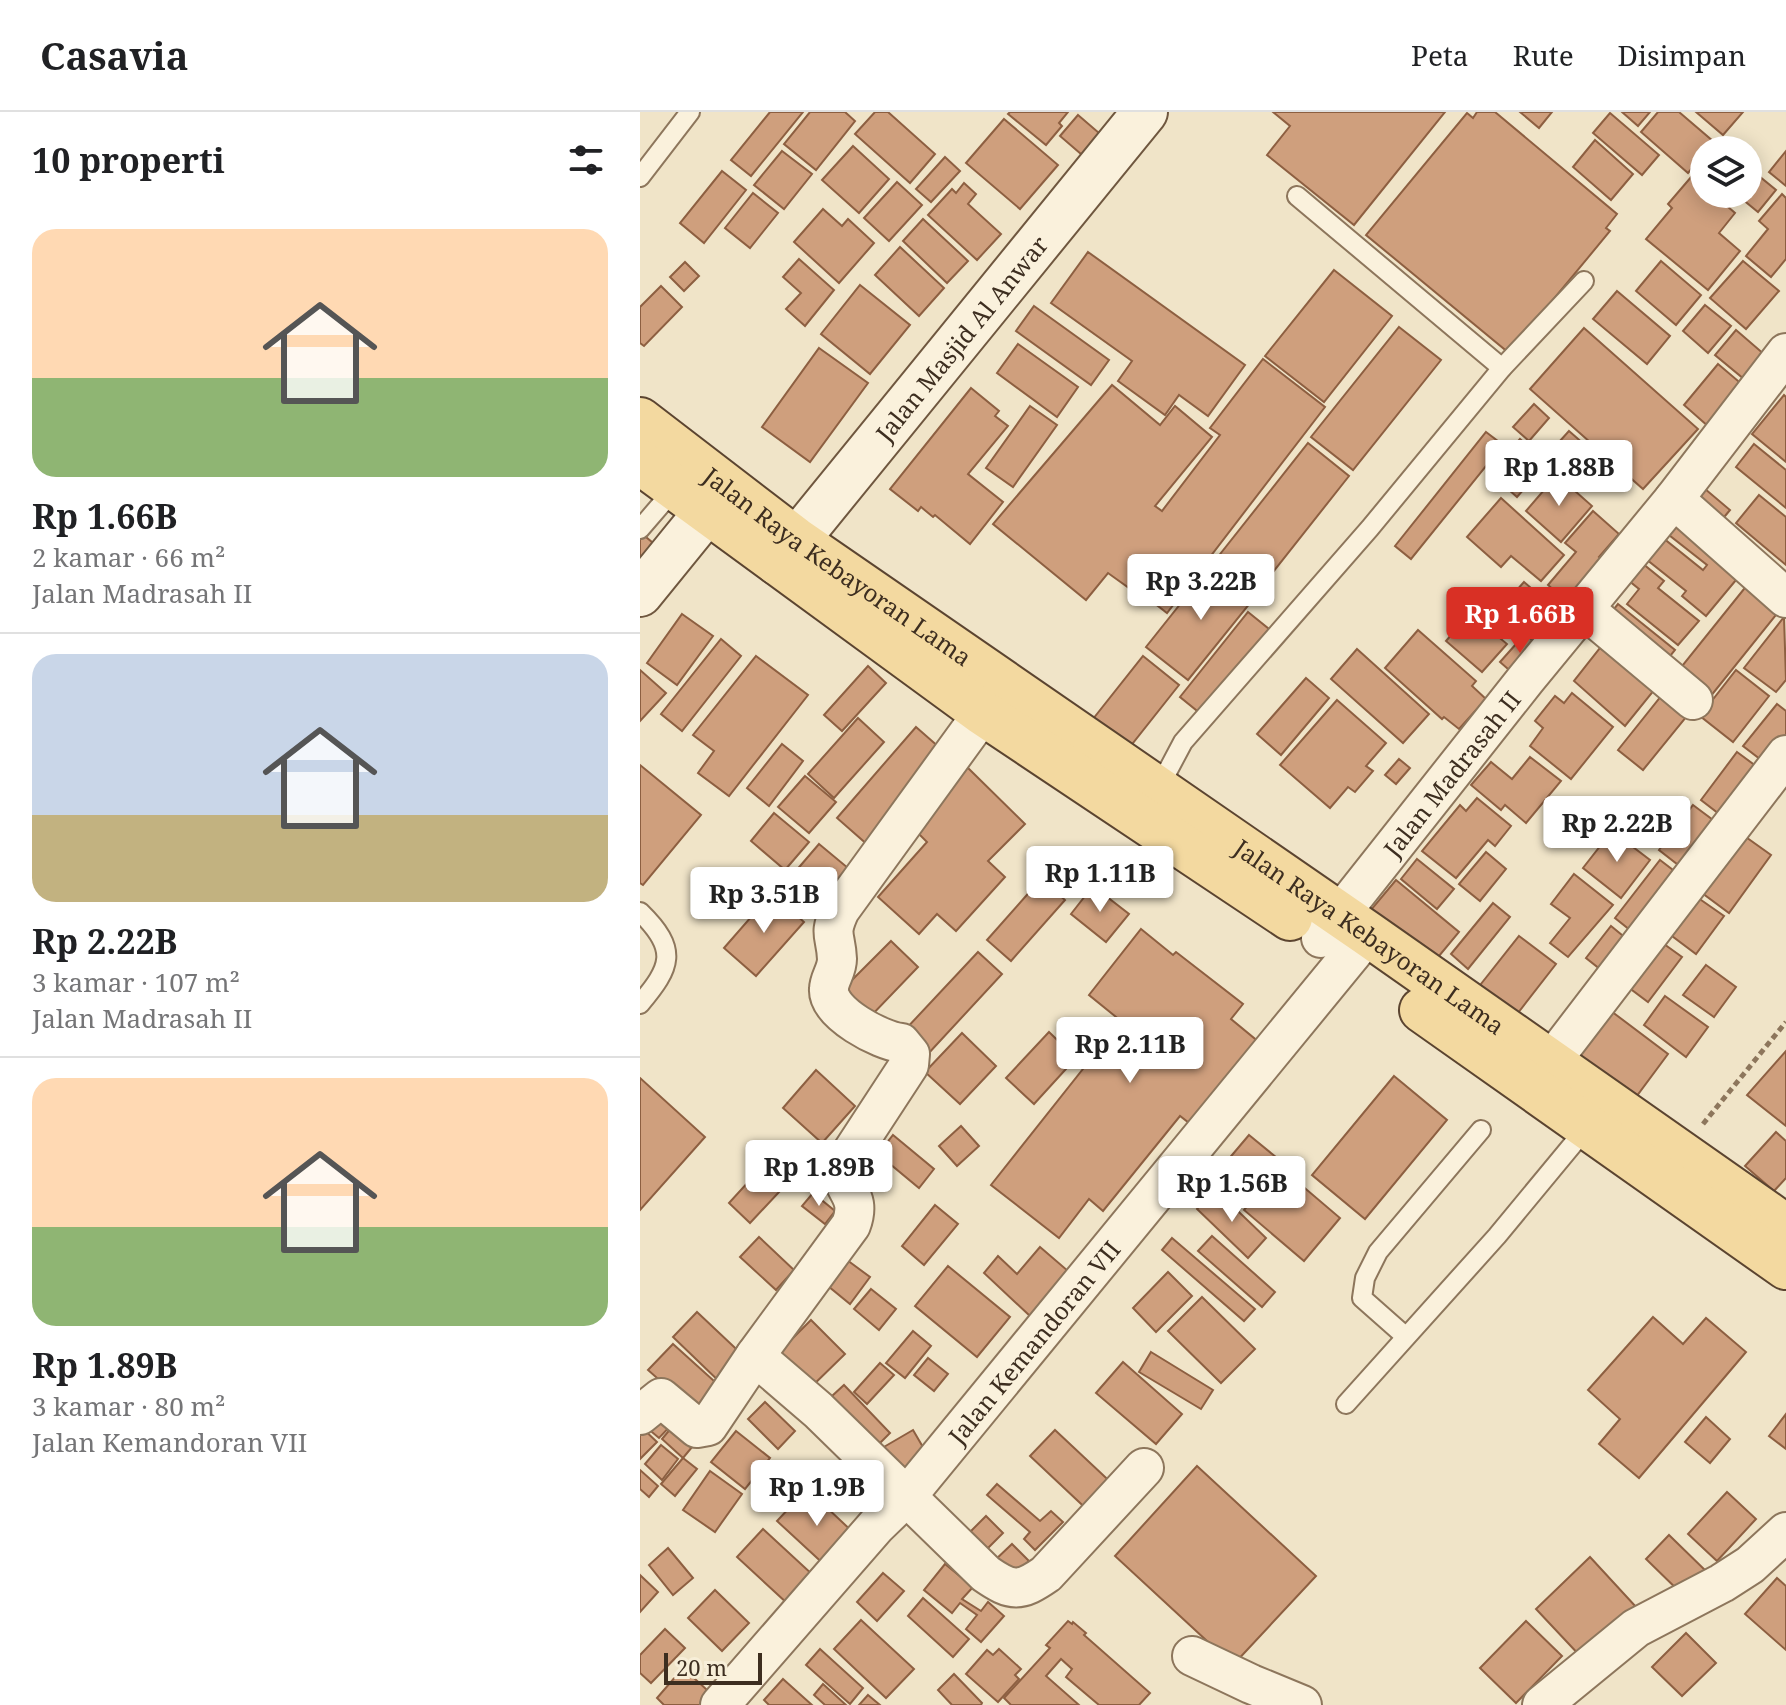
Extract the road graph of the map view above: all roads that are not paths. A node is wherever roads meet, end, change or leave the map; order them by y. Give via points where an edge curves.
1 (690, 112) edge
2 (1129, 118) edge
3 (640, 177) edge
4 (1297, 196) dead end
5 (1584, 281) dead end
6 (1786, 353) edge
7 (1502, 368) junction
8 (640, 420) edge
9 (640, 462) edge
10 (701, 488) junction
11 (1674, 499) junction
12 (640, 529) edge
13 (787, 551) junction
14 (640, 594) edge
15 (1786, 598) edge
16 (1583, 608) junction
17 (1693, 700) dead end
18 (1012, 718) junction
19 (1786, 755) edge
20 (1150, 804) junction
21 (640, 912) edge
22 (1344, 936) junction
23 (640, 1004) edge
24 (1550, 1063) junction
25 (1609, 1122) junction
26 (1481, 1130) dead end
27 (1786, 1227) edge
28 (1786, 1267) edge
29 (1405, 1336) junction
30 (755, 1356) junction
31 (1346, 1404) dead end
32 (640, 1415) edge
33 (1144, 1468) dead end
34 (907, 1496) junction
35 (1786, 1532) edge
36 (1192, 1656) dead end
37 (720, 1705) edge
38 (1302, 1705) edge
39 (1542, 1705) edge

1 - 3 lane
2 - 13 street, Jalan Masjid Al Anwar
4 - 7 lane
5 - 7 lane
6 - 11 street, Jalan Madrasah II
7 - 20 lane via 1183,742
8 - 10 main road, Jalan Raya Kebayoran Lama
9 - 10 main road, Jalan Raya Kebayoran Lama
10 - 12 lane
10 - 13 main road, Jalan Raya Kebayoran Lama
10 - 14 street
11 - 15 street
11 - 16 street, Jalan Madrasah II
13 - 18 main road, Jalan Raya Kebayoran Lama
16 - 17 street
16 - 22 street, Jalan Madrasah II
18 - 20 main road, Jalan Raya Kebayoran Lama
18 - 30 street via 840,910 832,928 837,960 828,990 832,1004 867,1032 901,1043 910,1054 909,1065 843,1166 842,1177 855,1201 851,1225
19 - 24 street
20 - 22 main road, Jalan Raya Kebayoran Lama
21 - 23 lane via 665,946 667,965
22 - 24 main road, Jalan Raya Kebayoran Lama
22 - 25 main road, Jalan Raya Kebayoran Lama
22 - 34 street, Jalan Kemandoran VII
24 - 25 main road, Jalan Raya Kebayoran Lama
25 - 27 main road, Jalan Raya Kebayoran Lama
25 - 28 main road, Jalan Raya Kebayoran Lama via 1668,1183
25 - 29 lane
26 - 29 lane via 1385,1243 1365,1278 1362,1298
29 - 31 lane
30 - 32 street via 704,1429 661,1398
30 - 34 street
33 - 34 street via 1046,1574 1017,1589 986,1574
34 - 37 street, Jalan Kemandoran VII
35 - 39 street via 1722,1583 1636,1628
36 - 38 street

